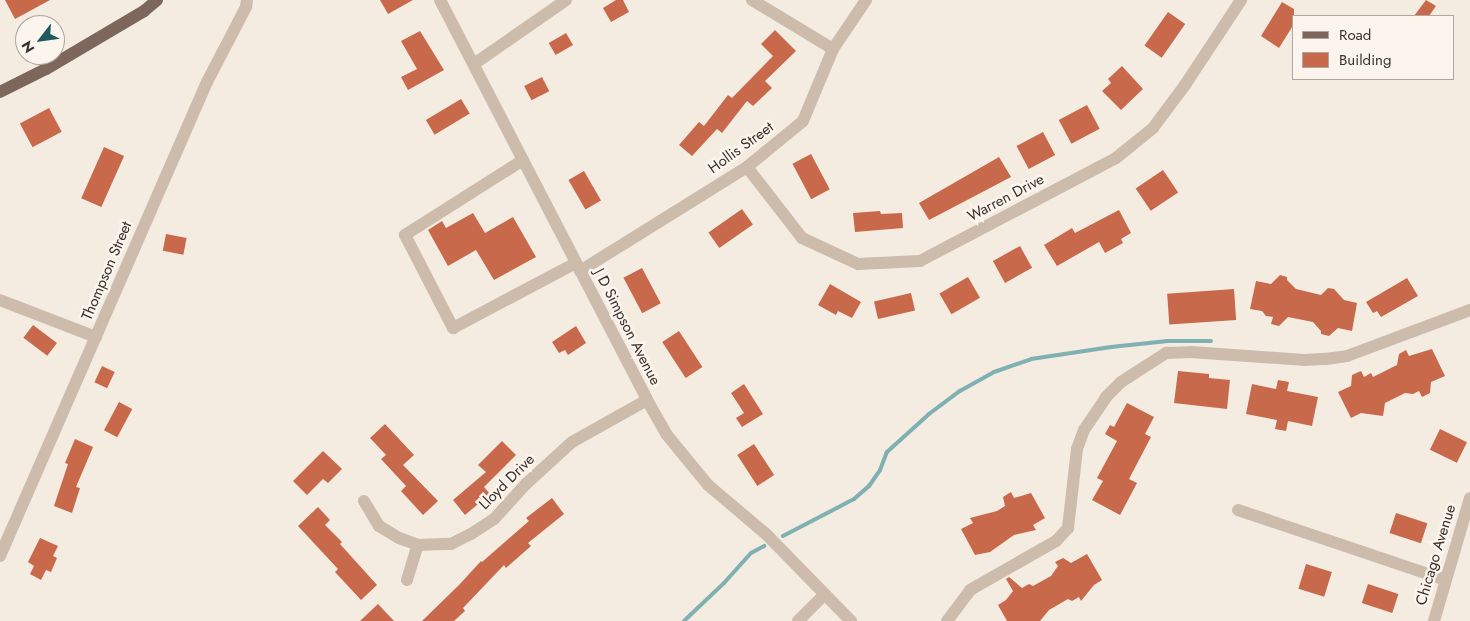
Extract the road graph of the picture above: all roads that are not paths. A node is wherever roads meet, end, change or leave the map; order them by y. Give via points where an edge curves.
1 (157, 0) edge
2 (247, 0) edge
3 (440, 0) edge
4 (566, 0) edge
5 (752, 0) edge
6 (866, 0) edge
7 (1241, 0) edge
8 (833, 49) junction
9 (474, 64) junction
10 (0, 92) edge
11 (523, 160) junction
12 (747, 167) junction
13 (578, 267) junction
14 (0, 300) edge
15 (1470, 310) edge
16 (96, 337) junction
17 (647, 400) junction
18 (1470, 498) edge
19 (364, 501) dead end
20 (1238, 510) dead end
21 (418, 545) junction
22 (0, 556) edge
23 (407, 580) dead end
24 (1446, 580) junction
25 (825, 594) junction
26 (798, 621) edge
27 (851, 621) edge
28 (947, 621) edge
29 (1434, 621) edge

1 - 10 main road via 54,64
2 - 16 street, Thompson Street via 206,82
3 - 9 street, J D Simpson Avenue
4 - 9 street
5 - 8 street
6 - 8 street, Hollis Street
7 - 12 street, Warren Drive via 1153,128 1116,158 920,261 858,264 802,238
8 - 12 street, Hollis Street via 804,121
9 - 11 street, J D Simpson Avenue
11 - 13 street, J D Simpson Avenue
11 - 13 street, Hollis Street via 405,235 453,328
12 - 13 street, Hollis Street
13 - 17 street, J D Simpson Avenue
14 - 16 street
15 - 28 street via 1378,345 1333,358 1304,360 1166,353 1122,382 1106,397 1084,430 1077,448 1068,528 1056,541 970,590
16 - 22 street, Thompson Street
17 - 21 street, Lloyd Drive via 572,442 494,519 471,534 450,544
17 - 25 street, J D Simpson Avenue via 667,435 708,486 766,534
18 - 24 street, Chicago Avenue
19 - 21 street, Lloyd Drive via 379,526
20 - 24 street
21 - 23 street
24 - 29 street, Chicago Avenue
25 - 26 street
25 - 27 street, J D Simpson Avenue

